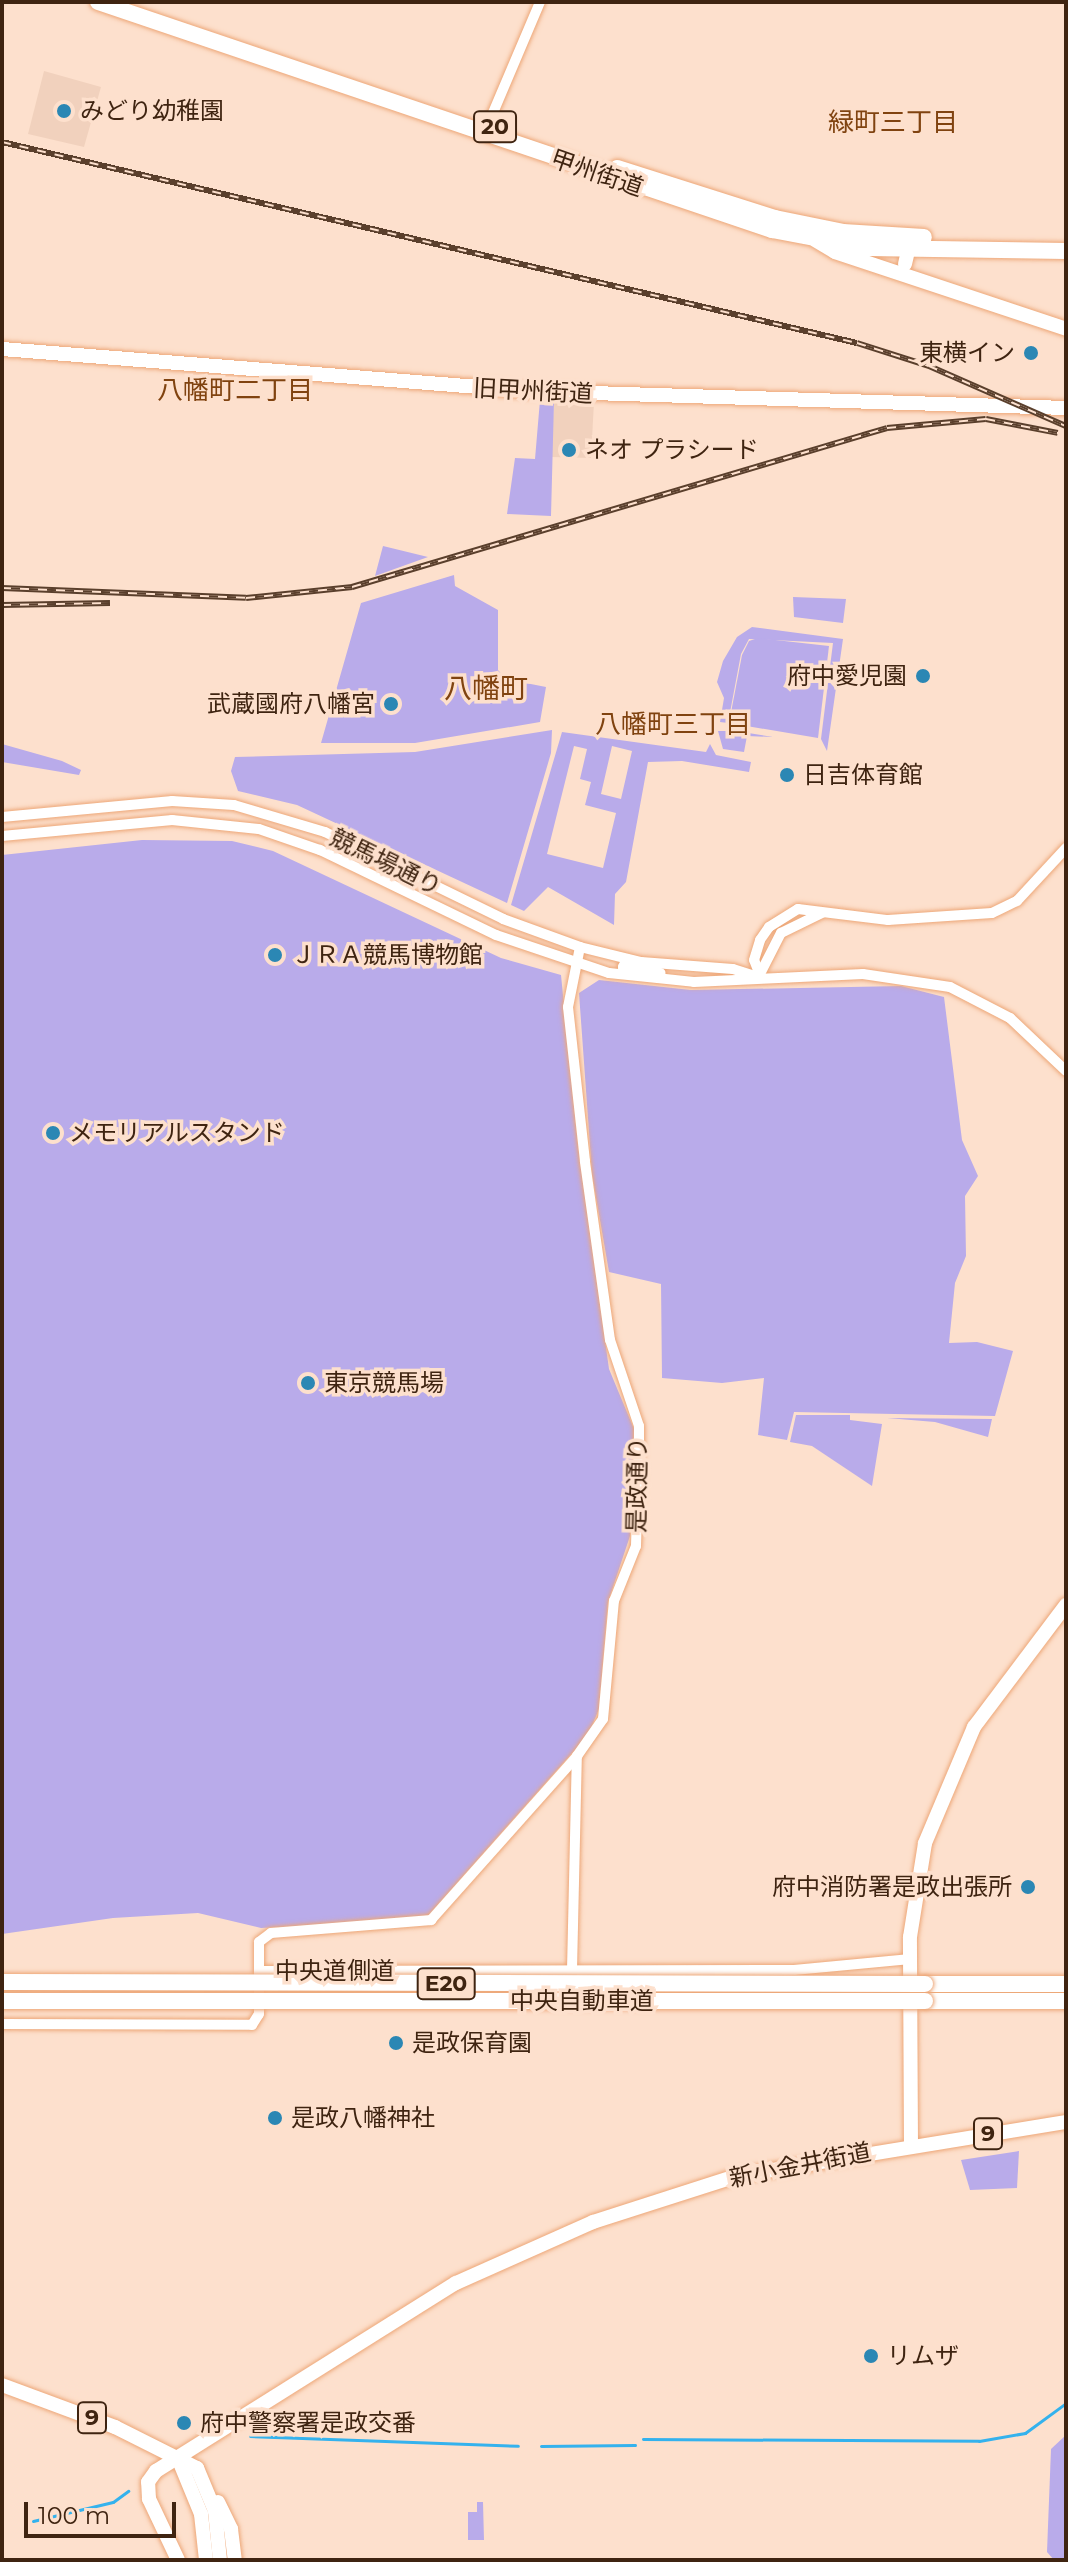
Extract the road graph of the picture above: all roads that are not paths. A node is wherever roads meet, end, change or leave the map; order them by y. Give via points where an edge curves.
1 (98, 2) edge
2 (126, 2) edge
3 (540, 2) edge
4 (486, 129) junction
5 (869, 234) junction
6 (815, 240) junction
7 (1066, 240) edge
8 (901, 248) junction
9 (1066, 251) edge
10 (916, 277) junction
11 (1066, 329) edge
12 (2, 349) edge
13 (1066, 408) edge
14 (2, 817) edge
15 (2, 836) edge
16 (1066, 848) edge
17 (580, 947) junction
18 (627, 959) junction
19 (576, 964) junction
20 (761, 975) junction
21 (694, 982) junction
22 (1066, 1071) edge
23 (1066, 1605) edge
24 (577, 1756) junction
25 (910, 1959) junction
26 (572, 1970) junction
27 (259, 1971) junction
28 (2, 1982) edge
29 (1066, 1982) edge
30 (925, 1992) junction
31 (2, 2001) edge
32 (1066, 2004) edge
33 (2, 2024) edge
34 (1066, 2122) edge
35 (911, 2145) junction
36 (2, 2385) edge
37 (178, 2458) junction
38 (208, 2489) junction
39 (178, 2560) edge
40 (206, 2560) edge
41 (220, 2560) edge
42 (235, 2560) edge

1 - 4 highway, 甲州街道 / 20
2 - 4 highway, 甲州街道 / 20
3 - 4 street
4 - 5 highway, 甲州街道 / 20 via 736,208
4 - 6 highway, 甲州街道 / 20 via 733,219
5 - 7 highway, 甲州街道 / 20
5 - 8 main road
6 - 8 highway, 甲州街道 / 20
6 - 10 main road
8 - 9 highway, 甲州街道 / 20
8 - 10 main road
10 - 11 main road
12 - 13 main road, 旧甲州街道 via 542,392
14 - 17 street, 競馬場通り via 172,801 264,811 325,832 503,919
15 - 19 street, 競馬場通り via 172,820 259,829 320,850 472,924
16 - 20 street via 1017,901 992,913 888,920 798,909 769,927 754,960
17 - 18 street, 競馬場通り
17 - 19 street, 是政通り
18 - 20 street, 競馬場通り
18 - 21 street via 622,964 627,968
19 - 21 street, 競馬場通り via 640,978
19 - 24 street, 是政通り via 568,1007 586,1173 610,1340 639,1426 636,1546 614,1601 603,1719
20 - 21 street, 競馬場通り
20 - 22 street via 899,976 950,987 1010,1018
23 - 25 main road via 997,1692 959,1755 925,1843 913,1900
24 - 26 street
24 - 27 street, 是政通り via 431,1920 271,1933 259,1942
25 - 26 street, 中央道側道 via 807,1970
25 - 35 main road
26 - 27 street, 中央道側道
27 - 33 street, 中央道側道 via 259,2014 252,2025
28 - 30 highway, 中央自動車道 / E20, bridge
29 - 30 highway, 中央自動車道 / E20 via 958,1984
30 - 31 highway, 中央自動車道 / E20, bridge
30 - 32 highway, 中央自動車道 / E20 via 965,2002
34 - 35 main road, 9
35 - 37 main road, 新小金井街道 via 722,2180 531,2247 414,2306
36 - 37 main road, 9 via 115,2427
37 - 38 main road, 9 via 197,2468
37 - 39 main road, 新小金井街道 via 156,2471 147,2493
37 - 40 main road via 201,2514
38 - 41 main road
38 - 42 main road via 231,2529

